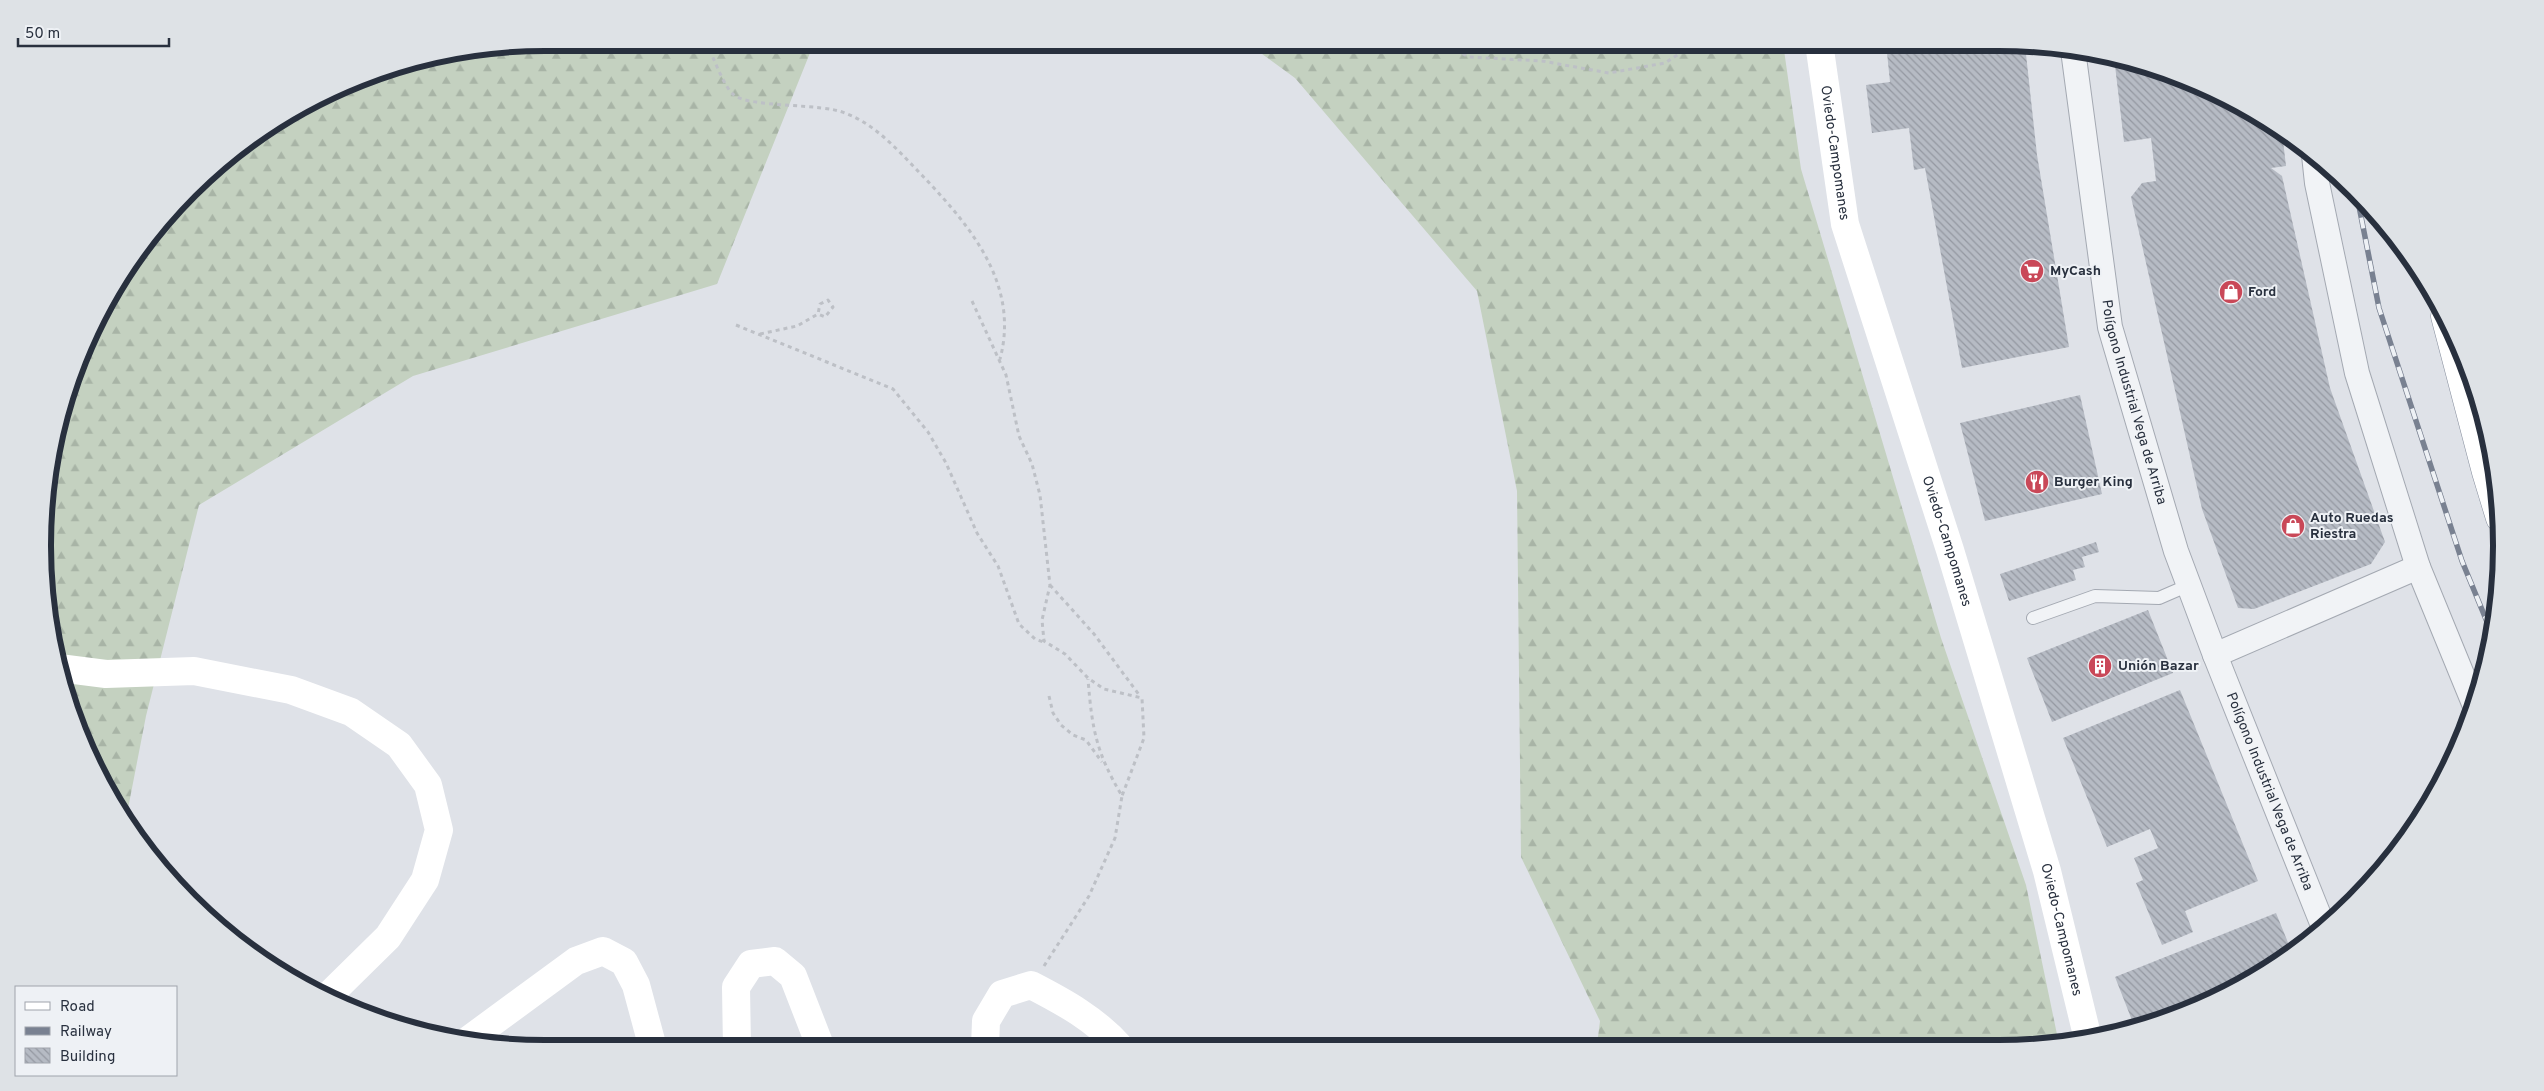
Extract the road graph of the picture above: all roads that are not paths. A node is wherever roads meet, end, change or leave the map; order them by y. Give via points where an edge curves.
1 (1820, 51) edge
2 (2074, 57) edge
3 (2315, 167) edge
4 (2457, 360) edge
5 (2489, 481) edge
6 (2418, 567) junction
7 (2189, 585) junction
8 (2033, 618) dead end
9 (2215, 656) junction
10 (67, 669) edge
11 (2470, 694) edge
12 (2321, 920) edge
13 (333, 991) edge
14 (2086, 1032) edge
15 (476, 1035) edge
16 (651, 1040) edge
17 (737, 1040) edge
18 (818, 1040) edge
19 (985, 1040) edge
20 (1114, 1040) edge

1 - 14 main road, Oviedo-Campomanes via 1845,224 1950,550 2047,871
2 - 7 street, Polígono Industrial Vega de Arriba via 2110,327
3 - 6 street via 2357,374
4 - 5 main road
6 - 9 street
6 - 11 street
7 - 8 lane via 2159,598 2095,596
7 - 9 street, Polígono Industrial Vega de Arriba
9 - 12 street, Polígono Industrial Vega de Arriba
10 - 13 main road via 106,674 194,671 291,690 351,712 399,745 428,785 439,830 424,880 388,937
15 - 16 main road via 576,961 602,951 624,962 636,985
17 - 18 main road via 736,987 751,964 775,961 793,976
19 - 20 main road via 986,1022 1002,994 1031,985 1069,1005

